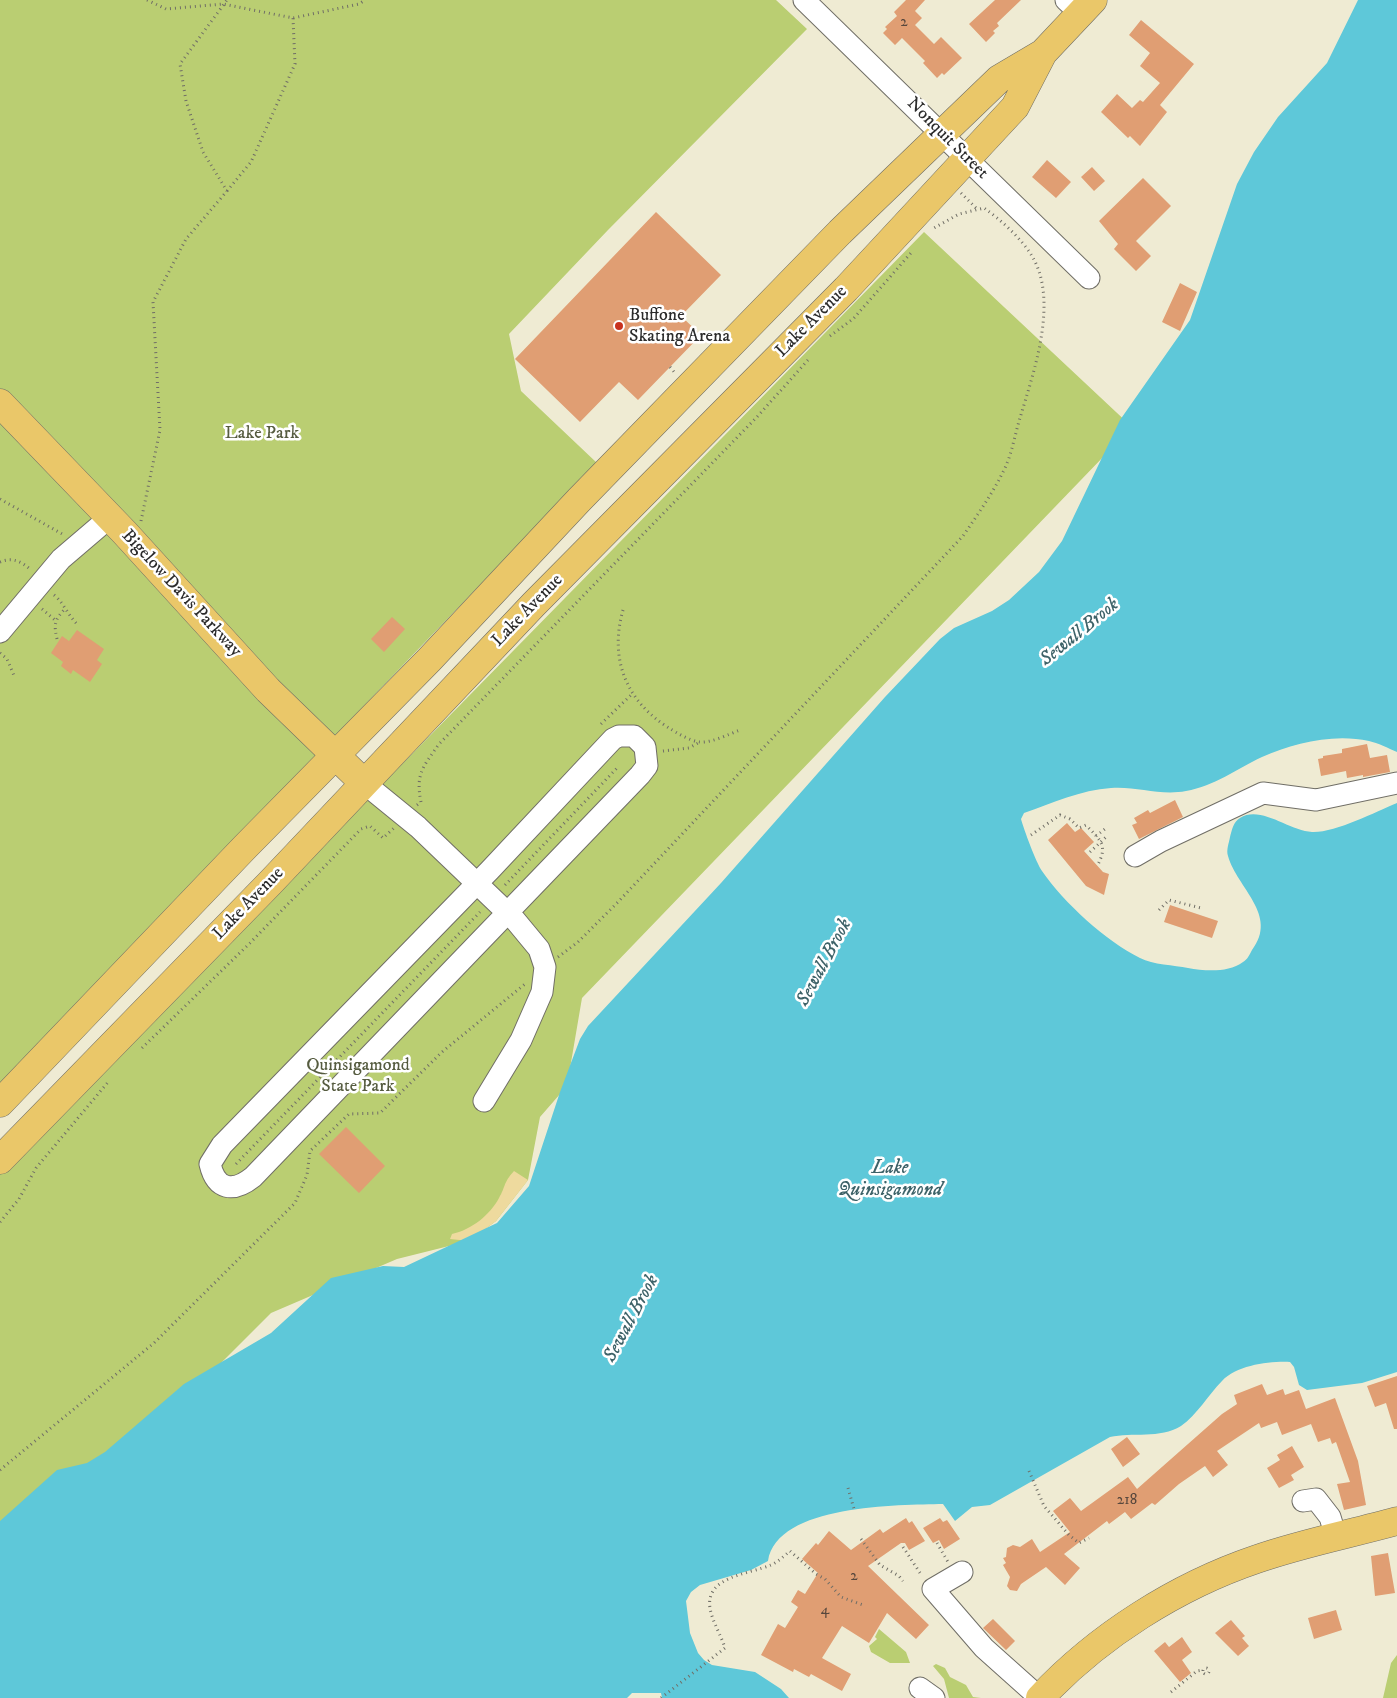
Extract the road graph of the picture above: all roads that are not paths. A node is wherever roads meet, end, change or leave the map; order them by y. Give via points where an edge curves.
1 (804, 0) edge
2 (1080, 4) edge
3 (1043, 53) junction
4 (943, 135) junction
5 (966, 159) junction
6 (1089, 278) dead end
7 (0, 403) edge
8 (109, 518) junction
9 (0, 632) edge
10 (335, 757) junction
11 (364, 783) junction
12 (1397, 783) edge
13 (1134, 856) dead end
14 (477, 883) junction
15 (508, 913) junction
16 (484, 1101) dead end
17 (0, 1103) edge
18 (0, 1160) edge
19 (1303, 1501) dead end
20 (1397, 1521) edge
21 (1336, 1537) junction
22 (962, 1572) dead end
23 (1040, 1698) edge

1 - 4 street, Nonquit Street
2 - 3 main road, Lake Avenue
3 - 4 main road, Lake Avenue via 999,79
3 - 5 main road, Lake Avenue via 1015,107
4 - 5 street, Nonquit Street
4 - 10 main road, Lake Avenue via 833,238
5 - 6 street, Nonquit Street
5 - 11 main road, Lake Avenue via 846,289 534,604
7 - 8 main road, Bigelow Davis Parkway
8 - 9 street via 77,543 47,586
8 - 10 main road, Bigelow Davis Parkway via 268,690
10 - 11 main road, Bigelow Davis Parkway
10 - 17 main road, Lake Avenue
11 - 14 street via 406,816
11 - 18 main road, Lake Avenue
12 - 13 street via 1316,800 1263,793 1161,840
14 - 15 street
14 - 15 street via 613,739 626,735 641,741 648,758 640,775
14 - 15 street via 222,1144 210,1164 215,1179 222,1185 238,1187 253,1177
15 - 16 street via 534,941 545,967 542,992 513,1055
19 - 21 street via 1316,1499 1330,1517
20 - 21 main road
21 - 23 main road via 1235,1567 1158,1605 1115,1634
22 - 23 street via 933,1589 984,1648

